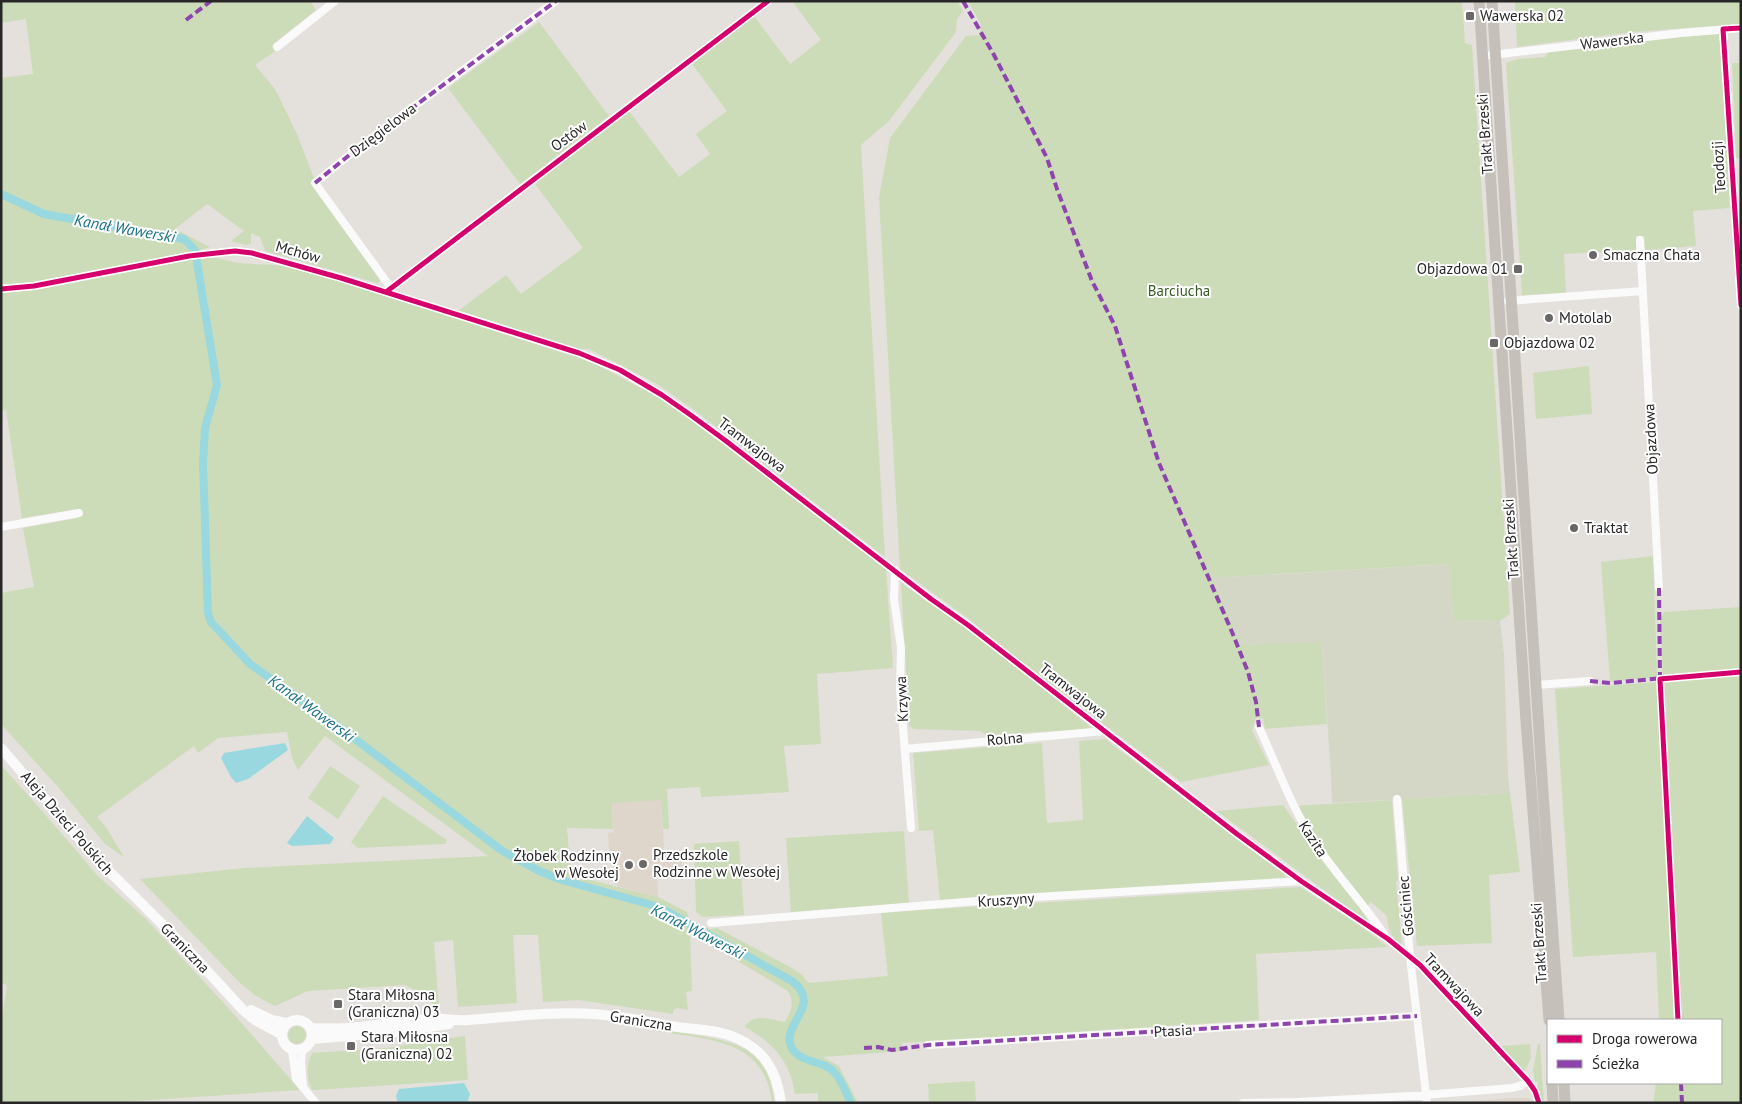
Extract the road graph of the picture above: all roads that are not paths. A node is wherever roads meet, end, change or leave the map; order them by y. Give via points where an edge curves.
1 (335, 1) edge
2 (556, 1) edge
3 (768, 1) edge
4 (1479, 1) edge
5 (1492, 1) edge
6 (1741, 28) edge
7 (1723, 29) junction
8 (277, 47) dead end
9 (1495, 55) junction
10 (1483, 56) junction
11 (1640, 240) dead end
12 (1, 289) edge
13 (388, 290) junction
14 (1642, 291) junction
15 (1511, 301) junction
16 (1499, 302) junction
17 (1741, 305) edge
18 (579, 353) joint
19 (79, 513) dead end
20 (1, 527) edge
21 (895, 570) junction
22 (1659, 588) dead end
23 (1590, 681) dead end
24 (1536, 685) junction
25 (1259, 727) dead end
26 (1104, 731) junction
27 (1, 748) edge
28 (905, 749) junction
29 (1396, 799) dead end
30 (911, 828) dead end
31 (1301, 881) junction
32 (135, 896) joint
33 (711, 923) dead end
34 (1388, 939) junction
35 (1410, 957) junction
36 (235, 1000) junction
37 (1417, 1016) junction
38 (1549, 1019) edge
39 (1559, 1019) edge
40 (287, 1023) junction
41 (311, 1033) junction
42 (281, 1034) junction
43 (928, 1045) dead end
44 (297, 1049) junction
45 (1552, 1084) edge
46 (1564, 1084) edge
47 (1426, 1099) edge
48 (1297, 1102) edge
49 (316, 1103) edge
50 (781, 1103) edge
51 (1243, 1103) edge
52 (1553, 1103) edge
53 (1565, 1103) edge

1 - 8 street
2 - 13 street, Dzięgielowa via 315,183
3 - 13 street, Ostów
4 - 10 main road, Trakt Brzeski
5 - 9 main road, Trakt Brzeski
6 - 7 street, Wawerska
7 - 9 street, Wawerska
7 - 17 street, Teodozji
9 - 10 street, Wawerska
9 - 15 main road, Trakt Brzeski
10 - 16 main road, Trakt Brzeski
11 - 14 street, Objazdowa
12 - 13 street, Mchów via 235,251
13 - 18 street, Mchów
14 - 15 street
14 - 22 street, Objazdowa
15 - 16 street
15 - 24 main road, Trakt Brzeski
16 - 38 main road, Trakt Brzeski
18 - 21 street, Tramwajowa via 620,370 662,395
19 - 20 street
21 - 26 street, Tramwajowa
21 - 28 street, Krzywa via 894,600 901,648 900,690
23 - 24 street
24 - 39 main road, Trakt Brzeski
25 - 34 street, Kazita via 1295,810 1340,879
26 - 28 street, Rolna
26 - 31 street, Tramwajowa
27 - 32 street, Aleja Dzieci Polskich via 96,858
28 - 30 street, Krzywa
29 - 35 street, Gościniec
31 - 33 street, Kruszyny via 1002,899
31 - 34 street, Tramwajowa
32 - 36 street, Graniczna
34 - 35 street, Tramwajowa
35 - 37 street, Gościniec
35 - 47 street, Tramwajowa via 1528,1081 1512,1088
36 - 40 street, Graniczna via 263,1016
36 - 42 street, Graniczna via 252,1017
37 - 43 street, Ptasia
37 - 47 street, Gościniec
40 - 41 street via 295,1020 305,1022
40 - 42 street
41 - 44 street via 308,1045
41 - 50 street, Graniczna via 433,1019 592,1014 726,1034 746,1042 765,1059 777,1079
42 - 44 street via 284,1044
44 - 49 street via 295,1075
45 - 52 main road
46 - 53 main road
47 - 48 street
48 - 51 street

